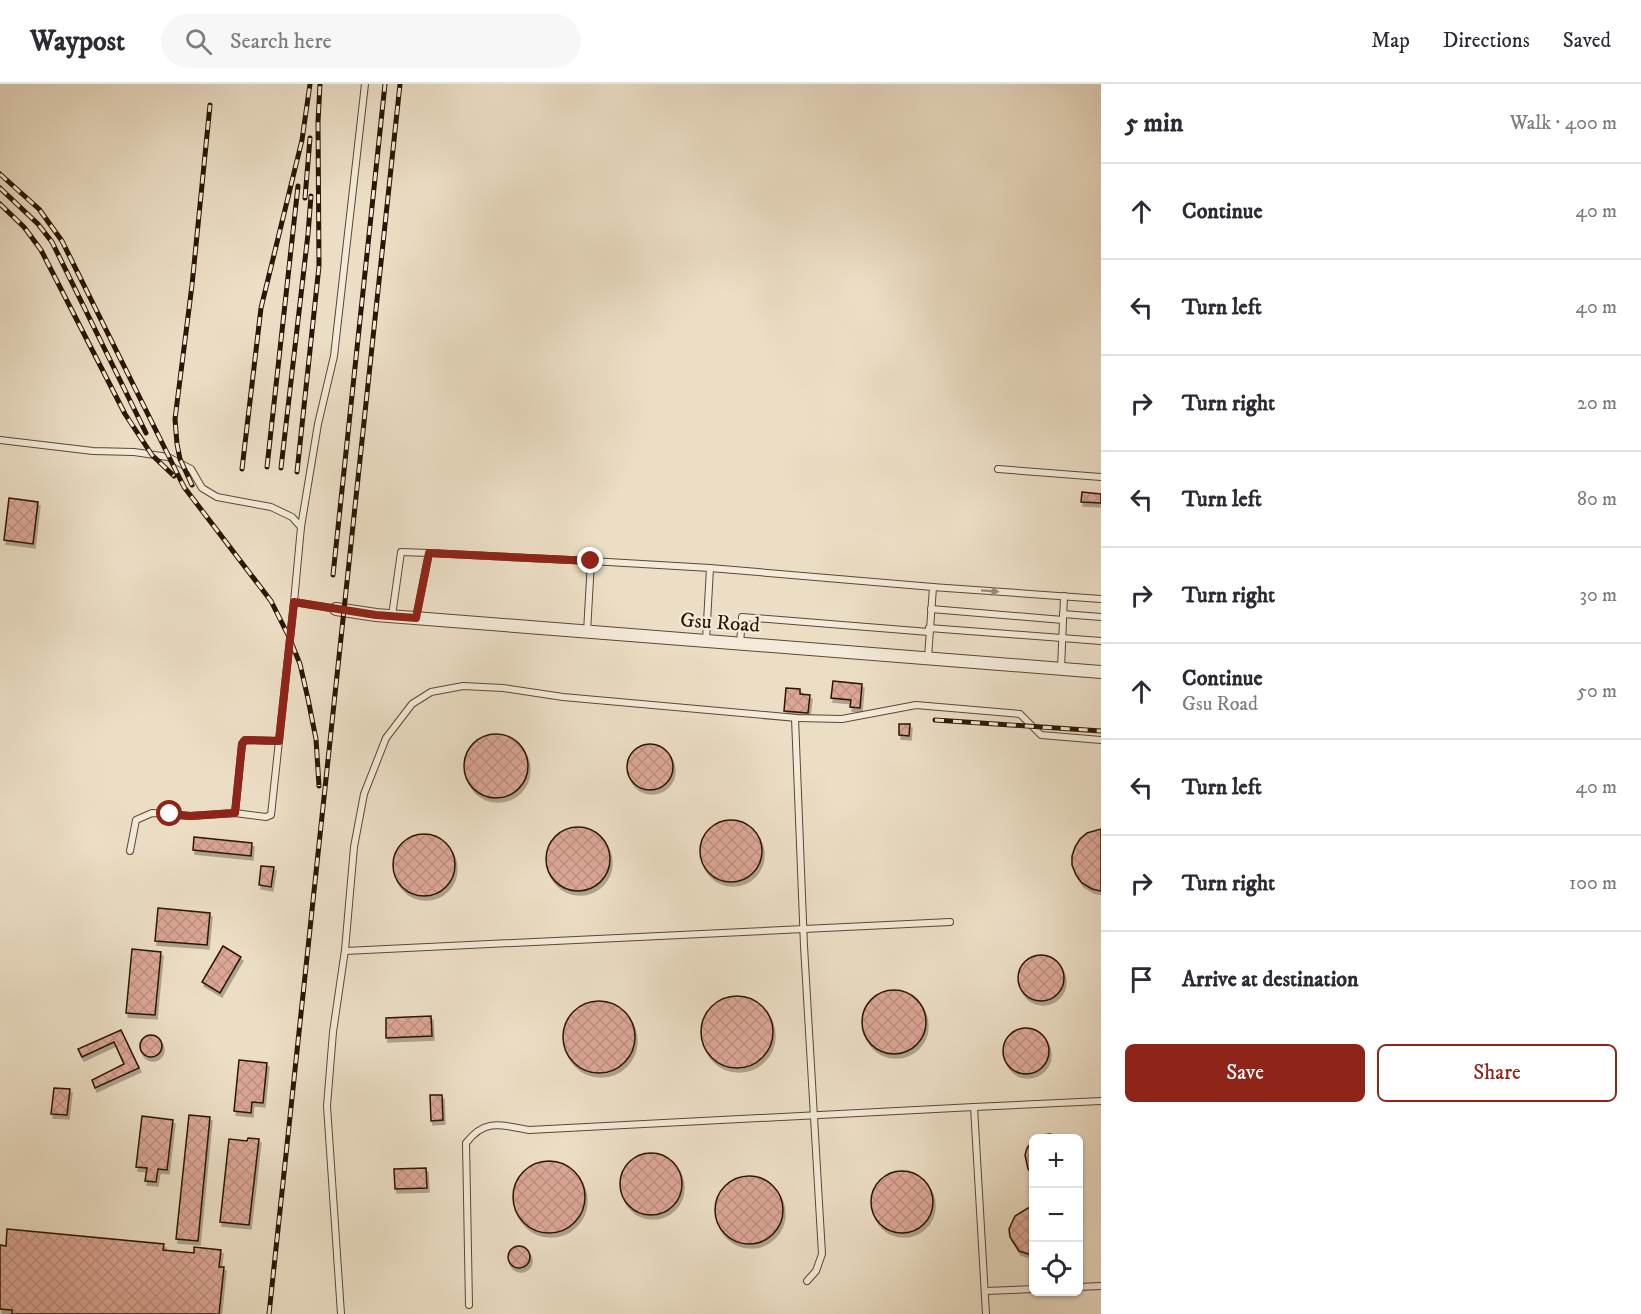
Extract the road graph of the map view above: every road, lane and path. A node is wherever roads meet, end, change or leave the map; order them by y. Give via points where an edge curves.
1 (365, 84) edge
2 (0, 440) edge
3 (998, 469) dead end
4 (1101, 477) edge
5 (301, 527) junction
6 (429, 553) junction
7 (591, 561) junction
8 (710, 568) junction
9 (932, 586) junction
10 (1064, 596) junction
11 (1101, 599) edge
12 (294, 602) junction
13 (336, 609) joint
14 (931, 609) junction
15 (392, 616) junction
16 (1063, 617) junction
17 (1101, 617) edge
18 (416, 618) junction
19 (929, 630) junction
20 (587, 632) junction
21 (1062, 638) junction
22 (705, 641) junction
23 (1101, 641) edge
24 (740, 644) junction
25 (928, 658) junction
26 (1061, 669) junction
27 (1101, 672) edge
28 (795, 718) junction
29 (1101, 740) edge
30 (279, 741) junction
31 (235, 813) junction
32 (130, 851) dead end
33 (950, 922) dead end
34 (804, 929) junction
35 (345, 951) junction
36 (1101, 1101) edge
37 (974, 1107) junction
38 (814, 1116) junction
39 (807, 1281) dead end
40 (1101, 1286) edge
41 (1083, 1287) edge
42 (1029, 1289) edge
43 (985, 1291) junction
44 (469, 1305) dead end
45 (341, 1314) edge
46 (986, 1314) edge

1 - 5 lane via 334,356
2 - 5 lane via 168,457 191,469 202,488 217,497 271,507 292,517
3 - 4 lane
5 - 12 lane
6 - 7 lane
6 - 15 lane via 401,552
6 - 18 lane
7 - 8 lane
7 - 20 lane
8 - 9 lane
8 - 22 lane
9 -> 10 lane
9 - 14 lane
10 - 11 lane
10 - 16 lane
12 - 13 lane
12 - 30 lane
13 - 15 street, Gsu Road
14 - 16 lane
14 - 19 lane
15 - 18 street, Gsu Road
16 - 17 lane
16 - 21 lane
18 - 20 street, Gsu Road
19 - 21 lane
19 - 24 lane via 742,617
19 - 25 lane
20 - 22 street, Gsu Road
21 - 23 lane
21 - 26 lane
22 - 24 street, Gsu Road
24 - 25 street, Gsu Road
25 - 26 street, Gsu Road
26 - 27 street, Gsu Road
28 - 29 lane via 843,719 916,705 1020,714 1041,735
28 - 34 lane
28 - 35 lane via 503,688 463,686 431,692 412,704 386,738 364,794 354,847
30 - 31 lane via 245,740 242,744
30 - 31 lane via 272,815
31 - 32 lane via 152,813 136,820
33 - 34 lane
34 - 35 lane
34 - 38 lane
35 - 45 lane via 327,1106
36 - 37 lane
37 - 38 lane
37 - 43 lane
38 - 39 lane via 822,1254 816,1271
38 - 44 lane via 529,1130 491,1124 474,1132 466,1143
40 - 41 lane
42 - 43 lane
43 - 46 lane

